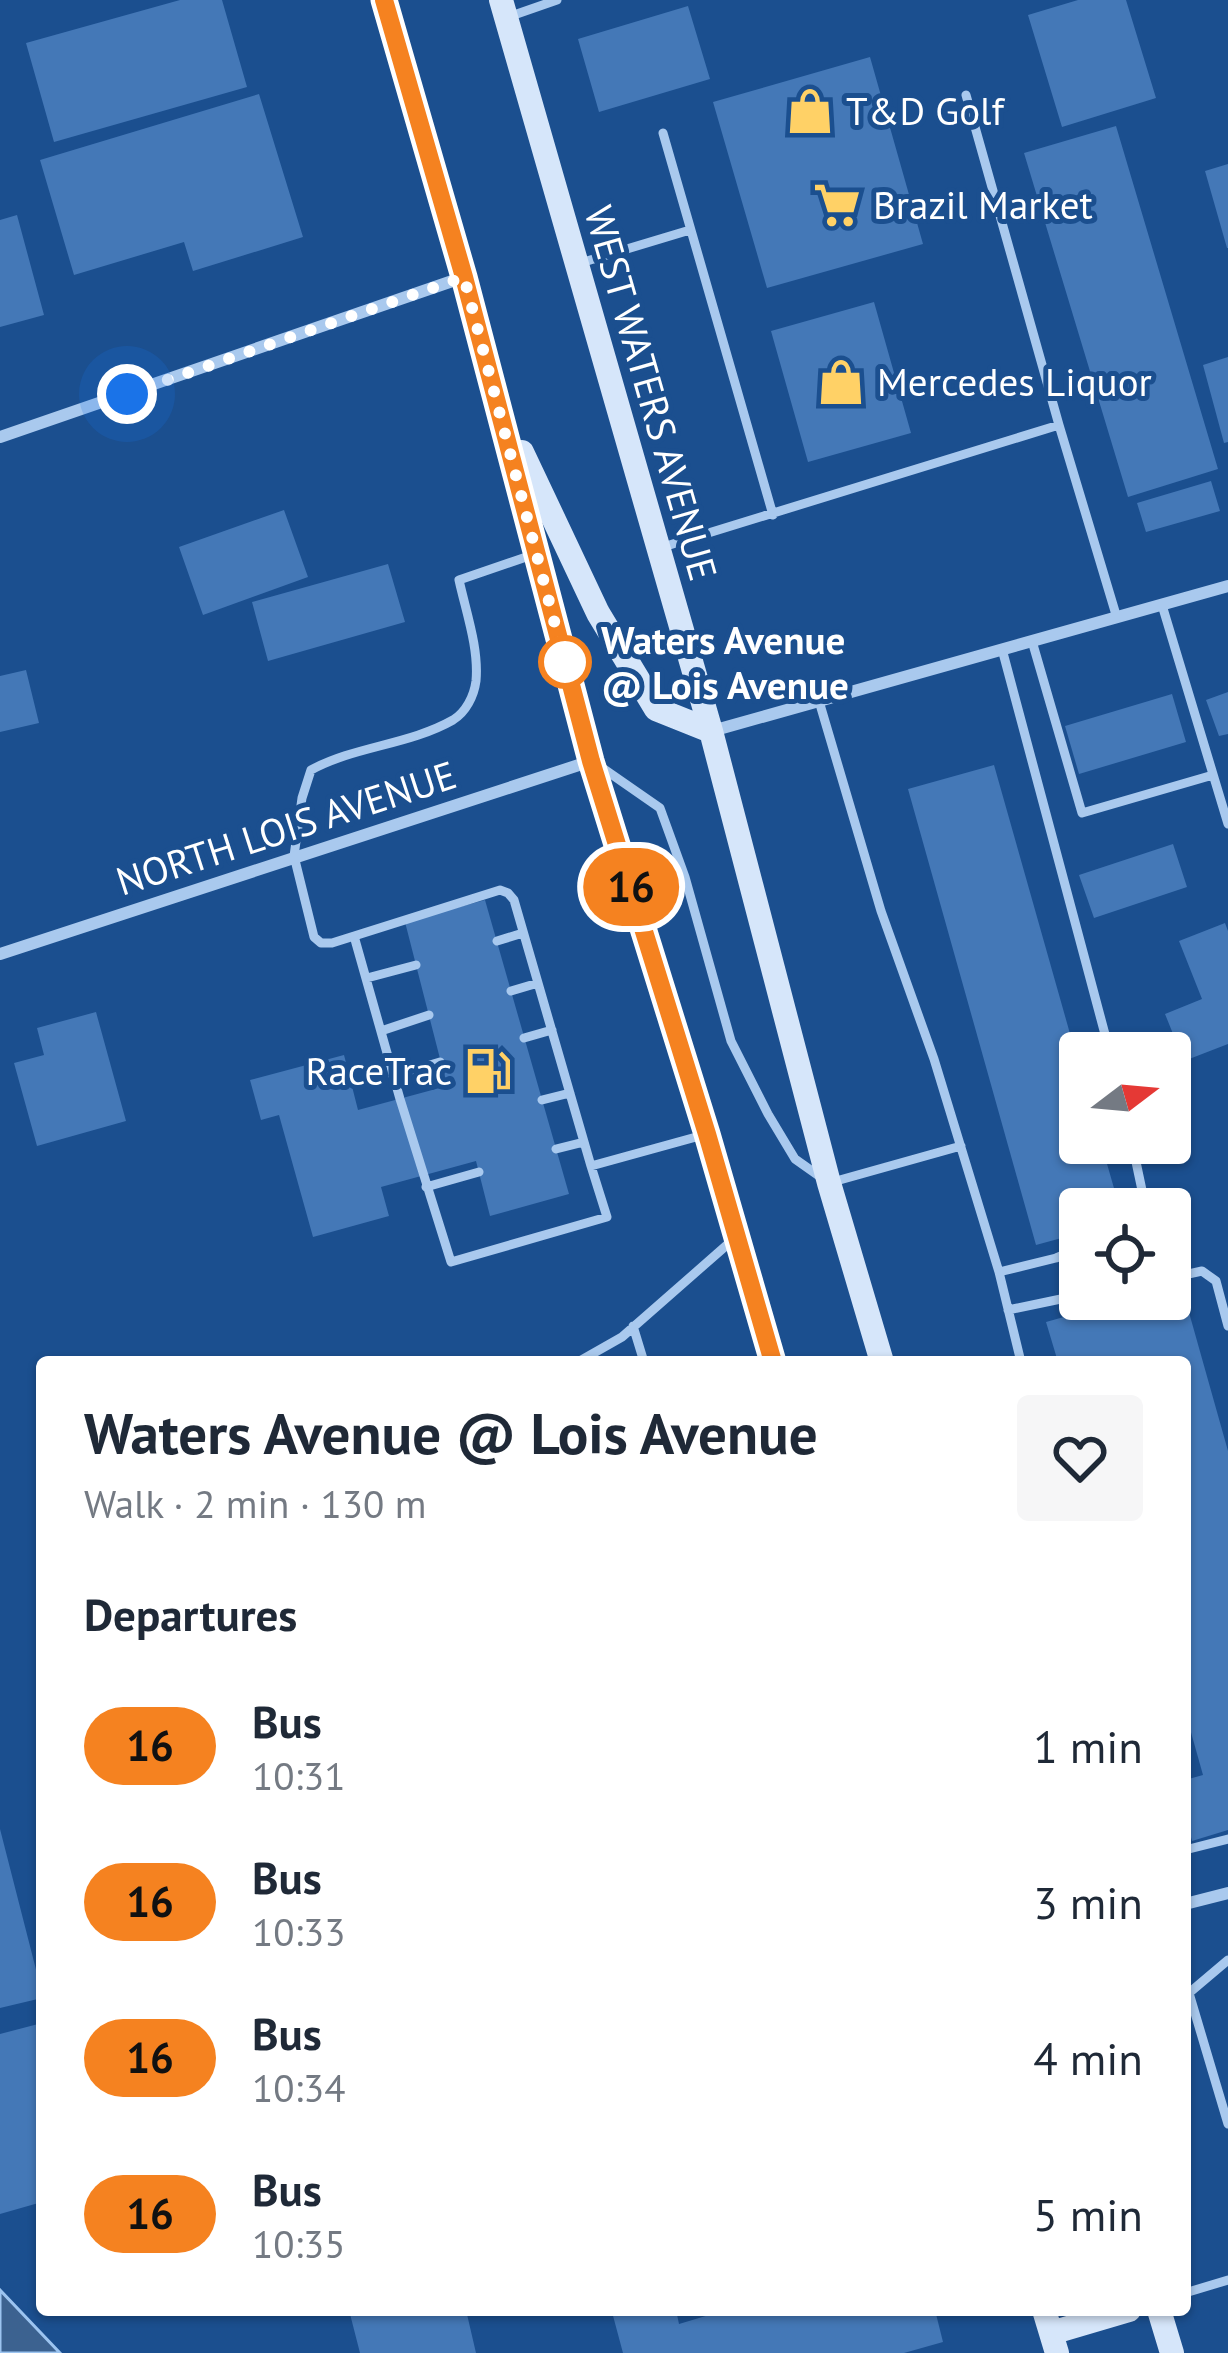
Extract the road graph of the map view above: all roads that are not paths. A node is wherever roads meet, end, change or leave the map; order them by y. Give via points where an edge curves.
1 (384, 0) edge
2 (557, 0) edge
3 (503, 9) edge
4 (966, 95) dead end
5 (662, 133) dead end
6 (691, 230) junction
7 (577, 264) junction
8 (464, 277) junction
9 (495, 396) junction
10 (1059, 425) junction
11 (0, 437) edge
12 (773, 515) junction
13 (658, 549) junction
14 (537, 553) junction
15 (1228, 586) edge
16 (1162, 605) junction
17 (1118, 618) junction
18 (1032, 641) junction
19 (1002, 650) junction
20 (819, 701) junction
21 (711, 731) junction
22 (591, 761) junction
23 (1213, 775) junction
24 (1228, 824) edge
25 (294, 856) junction
26 (523, 934) junction
27 (354, 936) junction
28 (496, 941) dead end
29 (0, 954) edge
30 (416, 965) dead end
31 (367, 978) junction
32 (538, 983) junction
33 (511, 991) dead end
34 (429, 1016) dead end
35 (552, 1030) junction
36 (381, 1031) junction
37 (1104, 1032) edge
38 (524, 1038) dead end
39 (440, 1061) dead end
40 (393, 1076) junction
41 (570, 1093) junction
42 (542, 1100) dead end
43 (707, 1134) junction
44 (584, 1142) junction
45 (961, 1147) junction
46 (556, 1149) dead end
47 (591, 1166) junction
48 (478, 1172) dead end
49 (829, 1183) junction
50 (426, 1187) junction
51 (736, 1237) junction
52 (1059, 1257) edge
53 (999, 1272) junction
54 (1191, 1273) edge
55 (1059, 1299) edge
56 (1008, 1310) junction
57 (633, 1326) junction
58 (1228, 1326) edge
59 (589, 1356) edge
60 (642, 1356) edge
61 (771, 1356) edge
62 (880, 1356) edge
63 (1020, 1356) edge
64 (1228, 1839) edge
65 (1191, 1848) edge
66 (1228, 1893) edge
67 (1191, 1902) edge
68 (1228, 1960) edge
69 (1191, 1992) edge
70 (1191, 1996) edge
71 (1228, 2124) edge
72 (1228, 2280) edge
73 (1191, 2291) edge
74 (1108, 2316) edge
75 (1161, 2316) edge
76 (1051, 2332) edge
77 (1172, 2353) edge

1 - 8 main road
2 - 3 lane
3 - 7 main road, WEST WATERS AVENUE
4 - 10 lane
5 - 6 lane
6 - 7 lane
6 - 12 lane
7 - 13 main road, WEST WATERS AVENUE
8 - 9 main road
8 - 11 street
9 - 14 main road
9 - 21 main road via 598,614 656,709
10 - 12 lane
10 - 17 lane
12 - 13 lane
13 - 21 main road, WEST WATERS AVENUE
14 - 22 main road
14 - 25 lane via 458,580 476,657 470,703 456,718 311,770
15 - 16 street
16 - 17 street
16 - 23 lane
17 - 18 street
18 - 19 street
18 - 23 lane via 1082,813
19 - 20 street
19 - 37 lane
20 - 21 street
20 - 45 lane
21 - 49 main road, WEST WATERS AVENUE
22 - 25 street, NORTH LOIS AVENUE
22 - 43 main road
22 - 49 lane via 660,808 731,1041 795,1159
23 - 24 lane
25 - 27 lane via 314,937 321,943
25 - 29 street, NORTH LOIS AVENUE
26 - 27 lane via 514,900 500,890
26 - 28 lane
26 - 32 lane
27 - 31 lane
30 - 31 lane
31 - 36 lane
32 - 33 lane
32 - 35 lane
34 - 36 lane
35 - 38 lane
35 - 41 lane
36 - 40 lane
39 - 40 lane
40 - 50 lane
41 - 42 lane
41 - 44 lane
43 - 47 lane
43 - 51 main road
44 - 46 lane
44 - 47 lane
45 - 49 lane
45 - 53 lane
47 - 50 lane via 607,1216 451,1262
48 - 50 lane
49 - 62 main road, WEST WATERS AVENUE
51 - 57 lane
51 - 61 main road
52 - 53 lane
53 - 56 lane
54 - 58 lane via 1216,1281
55 - 56 lane
56 - 63 lane
57 - 59 lane
57 - 60 lane
64 - 65 lane
66 - 67 street
68 - 69 lane
70 - 71 lane
72 - 73 lane
74 - 76 main road
75 - 77 main road

